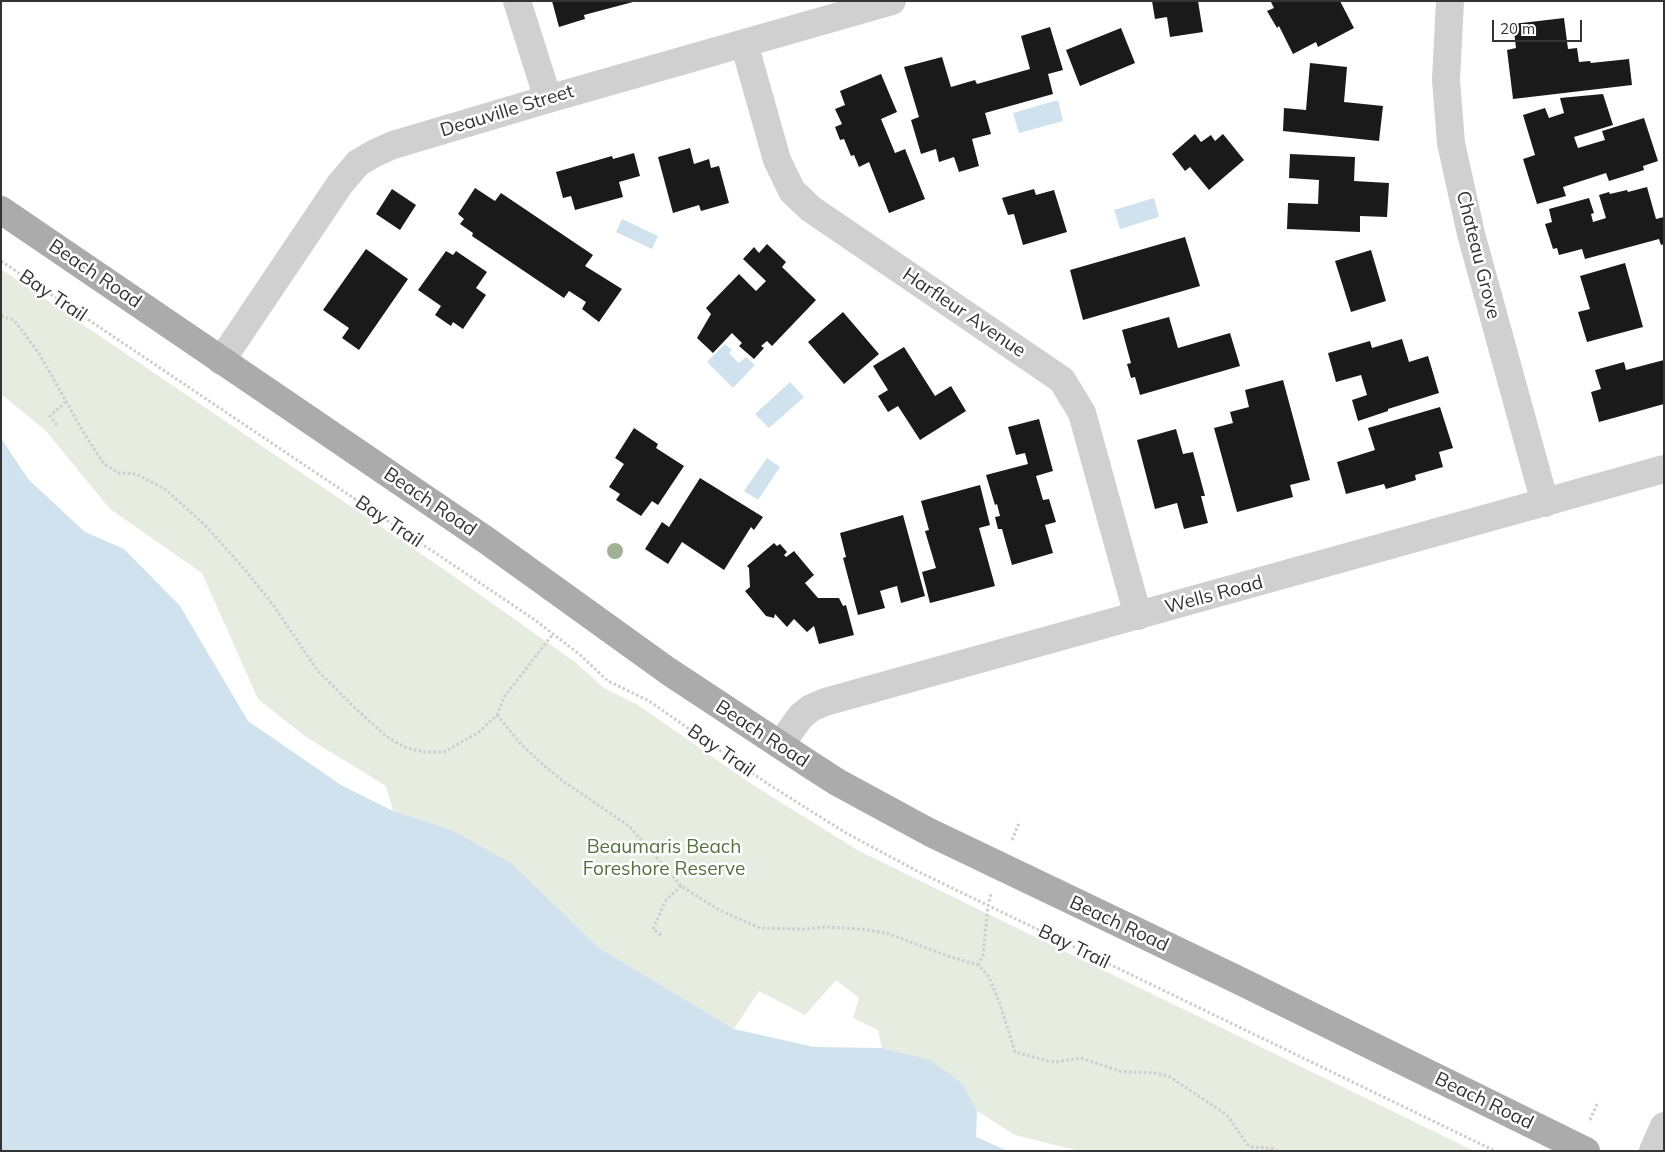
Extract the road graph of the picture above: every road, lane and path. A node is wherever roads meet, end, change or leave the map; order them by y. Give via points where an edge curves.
1 (517, 1) edge
2 (892, 1) edge
3 (1450, 1) edge
4 (744, 43) junction
5 (548, 99) junction
6 (1, 210) edge
7 (1, 261) edge
8 (1, 316) edge
9 (221, 361) junction
10 (67, 401) junction
11 (57, 425) dead end
12 (1664, 470) edge
13 (1545, 503) junction
14 (1138, 616) junction
15 (553, 634) junction
16 (497, 715) junction
17 (780, 745) junction
18 (681, 886) junction
19 (988, 906) junction
20 (661, 935) dead end
21 (978, 965) junction
22 (1664, 1126) edge
23 (1277, 1151) edge
24 (1494, 1151) edge
25 (1586, 1151) edge
26 (1652, 1151) edge

1 - 5 street
2 - 4 street, Deauville Street
3 - 13 street, Chateau Grove via 1446,80 1451,143 1470,234
4 - 5 street, Deauville Street
4 - 14 street, Harfleur Avenue via 777,160 792,191 811,209 1062,380 1082,413
5 - 9 street, Deauville Street via 393,145 358,163 340,184
6 - 9 main road, Beach Road
7 - 15 path, Bay Trail
8 - 10 path via 14,320 40,355
9 - 17 main road, Beach Road via 486,540 668,671
10 - 11 path via 50,416
10 - 16 path via 104,464 119,473 136,474 165,489 204,525 274,606 317,670 386,736 404,747 444,752 479,732
12 - 13 street, Wells Road
13 - 14 street, Wells Road
14 - 17 street, Wells Road via 825,702 801,716
15 - 16 path via 504,697
15 - 19 path, Bay Trail via 608,682 665,711 768,784 846,833
16 - 18 path via 520,743 563,782 629,826
17 - 25 main road, Beach Road via 837,782 929,832
18 - 20 path via 666,900 653,928
18 - 21 path via 719,910 760,928 824,927 886,933
19 - 21 path via 983,955
19 - 24 path, Bay Trail
21 - 23 path via 990,977 1015,1052 1056,1062 1081,1058 1120,1071 1170,1077 1230,1118 1247,1144
22 - 26 street

